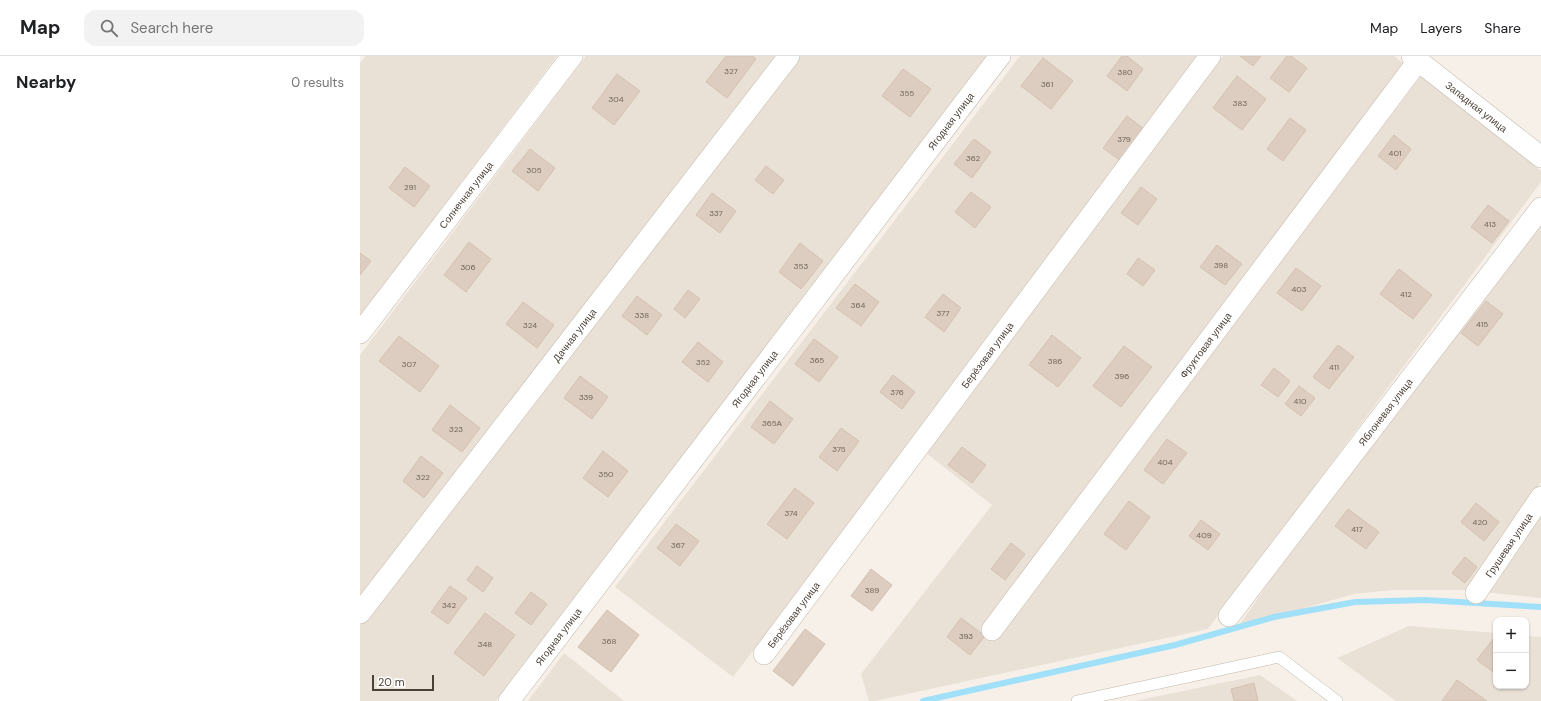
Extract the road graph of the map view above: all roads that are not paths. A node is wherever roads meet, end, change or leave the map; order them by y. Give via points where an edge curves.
1 (572, 56) edge
2 (789, 56) edge
3 (1000, 56) edge
4 (1210, 56) edge
5 (1415, 59) edge
6 (1541, 157) edge
7 (1541, 208) edge
8 (360, 334) edge
9 (1541, 497) edge
10 (1476, 593) dead end
11 (360, 613) edge
12 (1229, 616) dead end
13 (992, 630) dead end
14 (764, 654) dead end
15 (509, 701) edge
16 (1077, 701) edge
17 (1337, 701) edge

1 - 8 street, Солнечная улица
2 - 11 street, Дачная улица
3 - 15 street, Ягодная улица
4 - 14 street, Берёзовая улица
5 - 6 street, Западная улица
5 - 13 street, Фруктовая улица
7 - 12 street, Яблоневая улица
9 - 10 street, Грушевая улица
16 - 17 lane via 1279,657

